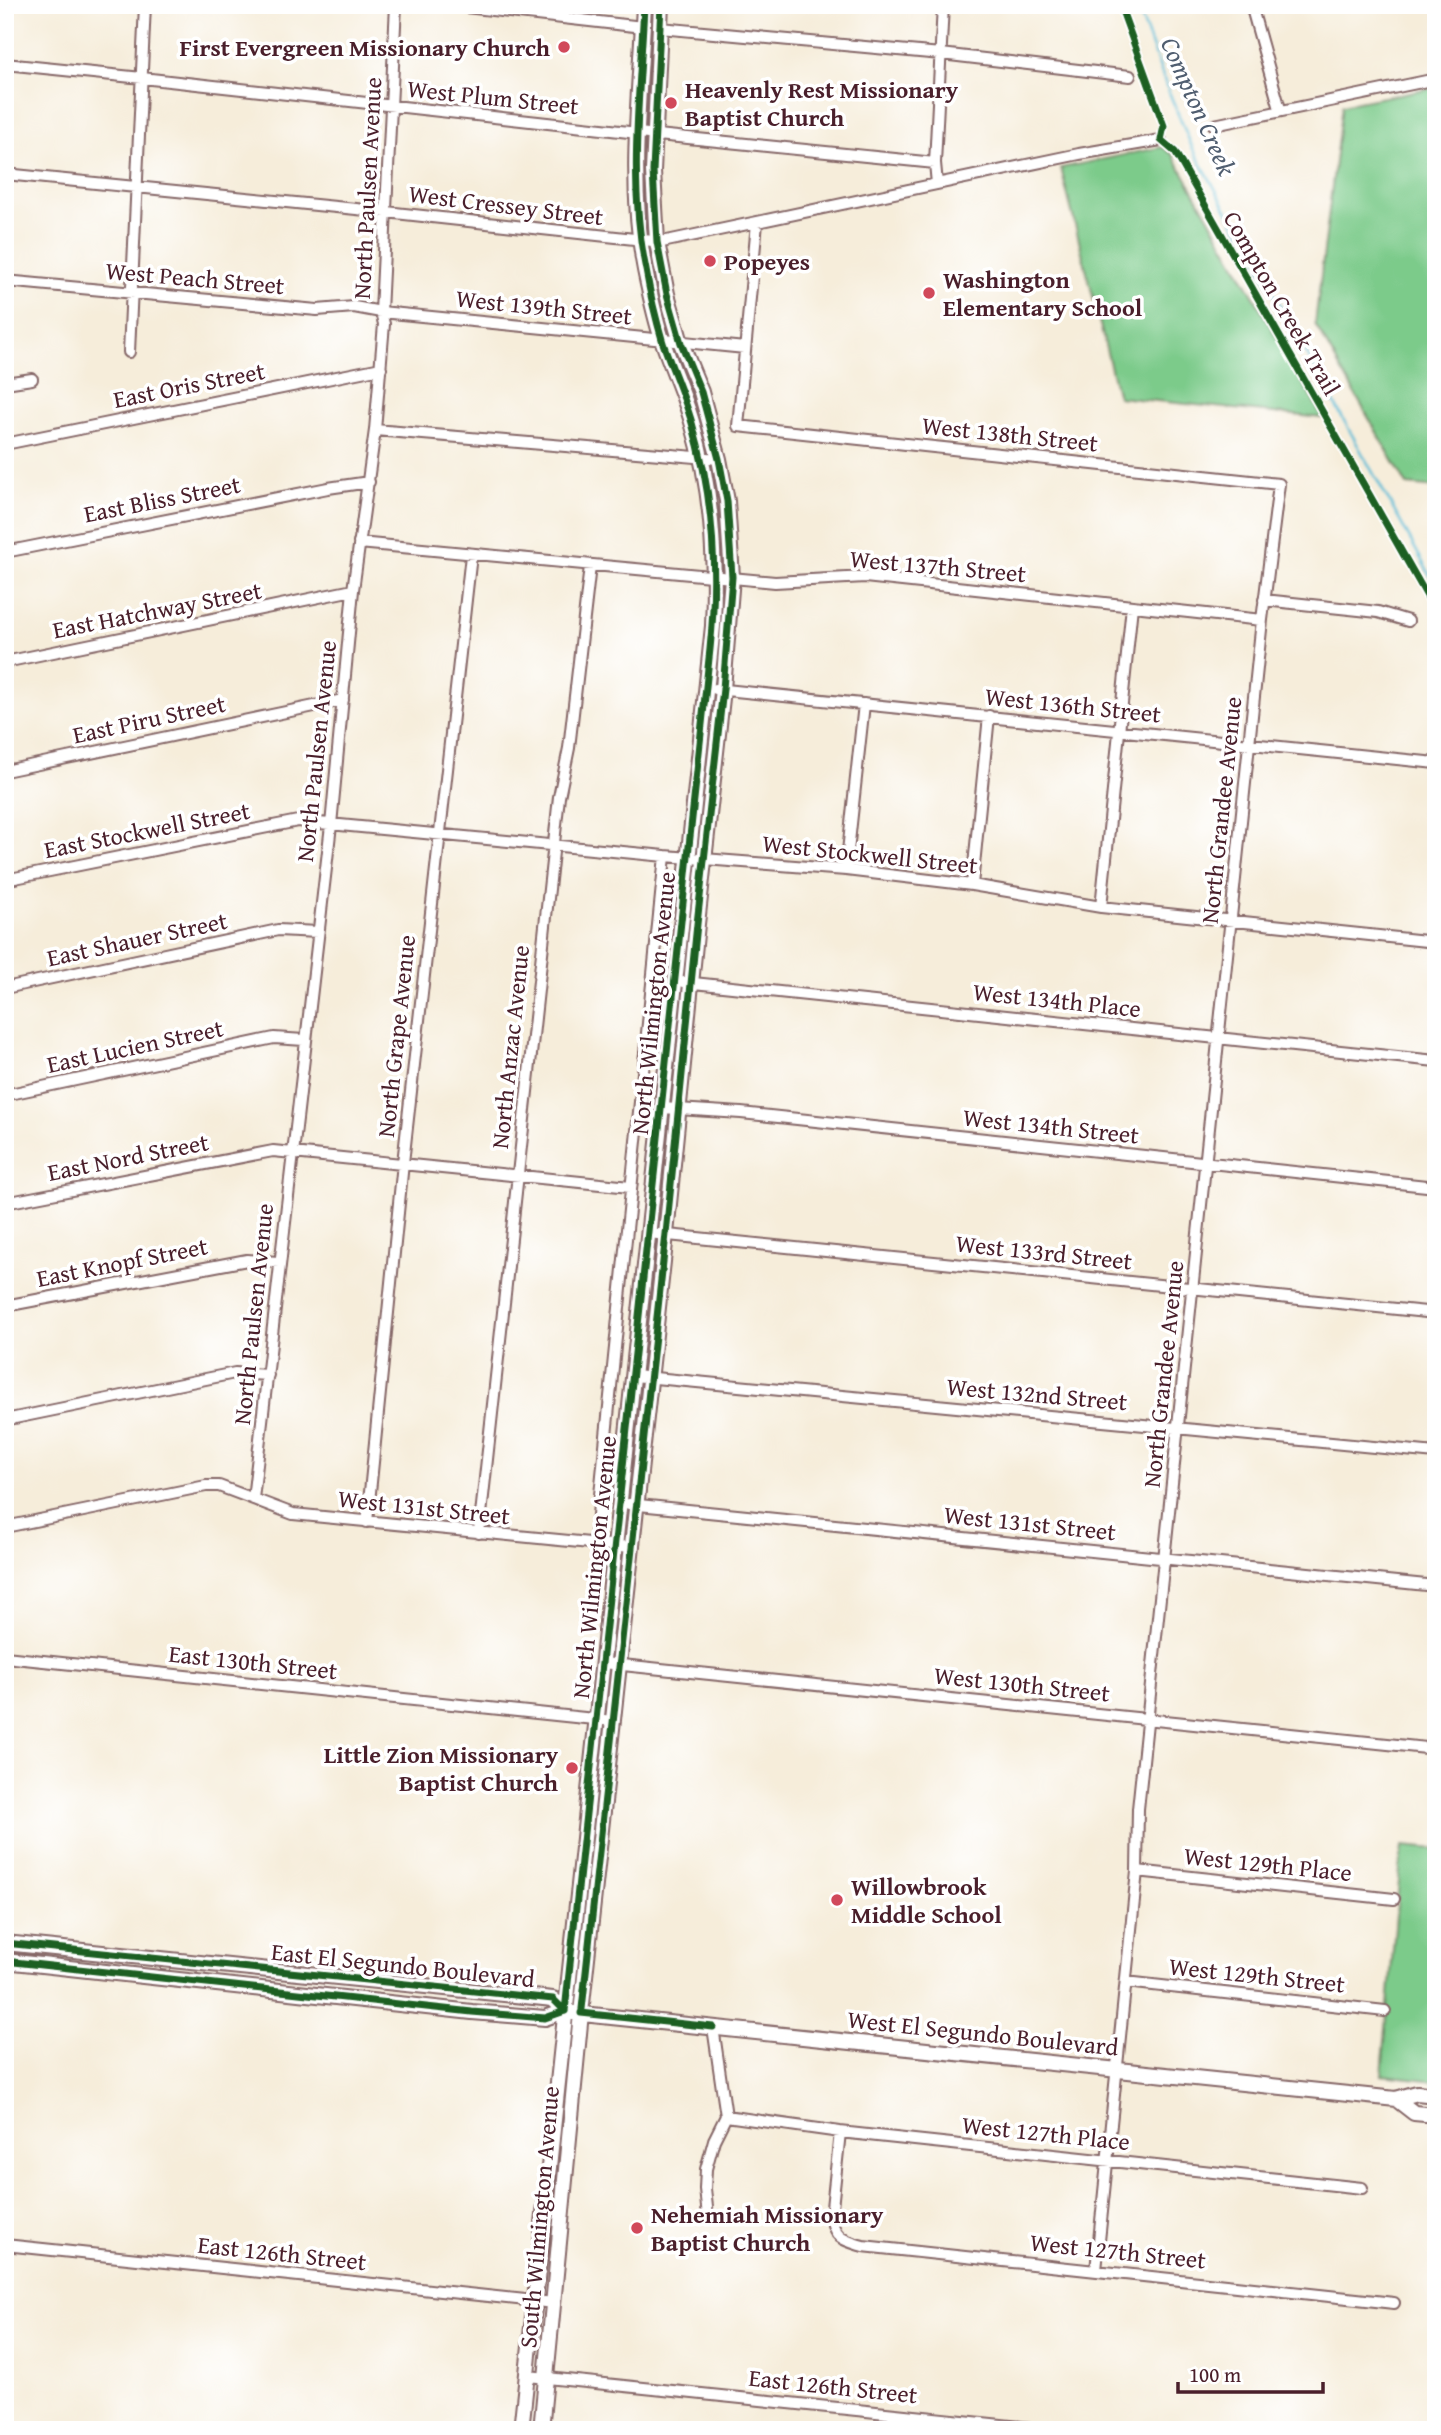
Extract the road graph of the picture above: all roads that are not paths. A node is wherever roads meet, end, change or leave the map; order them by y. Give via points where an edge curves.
1 (145, 5) edge
2 (396, 5) edge
3 (448, 5) edge
4 (644, 5) edge
5 (661, 5) edge
6 (943, 5) edge
7 (1251, 5) edge
8 (643, 27) junction
9 (660, 28) junction
10 (942, 54) junction
11 (5, 64) edge
12 (1130, 76) dead end
13 (142, 78) junction
14 (1436, 79) edge
15 (392, 107) junction
16 (1280, 109) junction
17 (1214, 125) dead end
18 (638, 133) junction
19 (656, 135) junction
20 (1161, 140) dead end
21 (935, 163) junction
22 (5, 174) edge
23 (937, 184) junction
24 (137, 187) junction
25 (386, 212) junction
26 (757, 223) junction
27 (641, 242) junction
28 (657, 242) junction
29 (5, 281) edge
30 (132, 294) junction
31 (382, 312) junction
32 (662, 340) junction
33 (681, 343) junction
34 (745, 348) junction
35 (129, 352) dead end
36 (380, 368) junction
37 (32, 379) dead end
38 (5, 383) edge
39 (375, 430) junction
40 (5, 444) edge
41 (702, 459) junction
42 (719, 459) junction
43 (369, 482) junction
44 (1279, 484) joint
45 (359, 543) junction
46 (5, 552) edge
47 (471, 555) junction
48 (590, 566) junction
49 (715, 576) junction
50 (732, 578) junction
51 (353, 590) junction
52 (1264, 600) junction
53 (1132, 606) junction
54 (1262, 620) junction
55 (1408, 621) dead end
56 (5, 662) edge
57 (706, 688) junction
58 (723, 690) junction
59 (343, 701) junction
60 (864, 704) junction
61 (989, 716) junction
62 (1119, 731) junction
63 (1249, 744) junction
64 (1436, 763) edge
65 (5, 771) edge
66 (298, 821) joint
67 (331, 825) junction
68 (439, 834) junction
69 (554, 845) junction
70 (665, 856) junction
71 (687, 857) junction
72 (704, 858) junction
73 (846, 870) junction
74 (5, 880) edge
75 (972, 885) junction
76 (1101, 907) junction
77 (1231, 920) junction
78 (318, 932) junction
79 (1436, 942) edge
80 (675, 981) junction
81 (691, 983) junction
82 (5, 988) edge
83 (1219, 1038) junction
84 (304, 1041) junction
85 (1436, 1061) edge
86 (5, 1096) edge
87 (662, 1108) junction
88 (678, 1109) junction
89 (292, 1152) junction
90 (403, 1163) junction
91 (1206, 1163) junction
92 (517, 1175) junction
93 (630, 1187) junction
94 (1436, 1187) edge
95 (5, 1203) edge
96 (648, 1233) junction
97 (666, 1234) junction
98 (279, 1262) junction
99 (1193, 1288) junction
100 (5, 1306) edge
101 (1436, 1313) edge
102 (268, 1375) junction
103 (634, 1376) junction
104 (649, 1378) junction
105 (5, 1420) edge
106 (1178, 1428) junction
107 (1436, 1453) edge
108 (253, 1499) junction
109 (620, 1503) junction
110 (636, 1504) junction
111 (367, 1522) junction
112 (5, 1527) edge
113 (478, 1533) junction
114 (595, 1544) junction
115 (615, 1546) junction
116 (631, 1547) junction
117 (1166, 1558) junction
118 (1436, 1586) edge
119 (5, 1657) edge
120 (603, 1663) junction
121 (619, 1664) junction
122 (1149, 1718) junction
123 (597, 1719) junction
124 (613, 1721) junction
125 (1436, 1749) edge
126 (1137, 1871) junction
127 (1394, 1899) dead end
128 (5, 1943) edge
129 (5, 1961) edge
130 (1126, 1982) junction
131 (565, 2011) junction
132 (582, 2011) junction
133 (1385, 2011) dead end
134 (713, 2028) junction
135 (1117, 2070) junction
136 (1436, 2095) edge
137 (1396, 2099) junction
138 (1436, 2115) edge
139 (726, 2116) junction
140 (840, 2132) junction
141 (1107, 2160) junction
142 (1362, 2188) dead end
143 (708, 2217) dead end
144 (5, 2245) edge
145 (541, 2249) joint
146 (1096, 2270) junction
147 (535, 2301) junction
148 (554, 2303) junction
149 (1394, 2303) dead end
150 (528, 2376) junction
151 (547, 2378) junction
152 (521, 2430) edge
153 (541, 2430) edge
154 (1050, 2430) edge

1 - 13 street
2 - 15 street, North Paulsen Avenue
3 - 8 street
4 - 8 main road, North Wilmington Avenue
5 - 9 main road, North Wilmington Avenue
6 - 10 street
7 - 16 street
8 - 18 main road, North Wilmington Avenue
9 - 10 street
9 - 19 main road, North Wilmington Avenue
10 - 12 street
10 - 21 street
11 - 13 street, West Plum Street
13 - 15 street, West Plum Street
13 - 24 street
14 - 16 street
15 - 18 street, West Plum Street
15 - 25 street, North Paulsen Avenue
16 - 17 street
18 - 19 street, West Plum Street
18 - 27 main road, North Wilmington Avenue
19 - 21 street, West Plum Street
19 - 28 main road, North Wilmington Avenue
20 - 23 street, West Cressey Street
21 - 23 street
22 - 24 street, West Cressey Street
23 - 26 street, West Cressey Street
24 - 25 street, West Cressey Street
24 - 30 street
25 - 27 street, West Cressey Street
25 - 31 street, North Paulsen Avenue
26 - 28 street, West Cressey Street
26 - 34 street
27 - 28 street, West Cressey Street
27 - 32 main road, North Wilmington Avenue
28 - 33 main road, North Wilmington Avenue
29 - 30 street, West Peach Street
30 - 31 street, West Peach Street
30 - 35 street
31 - 32 street, West 139th Street
31 - 36 street, North Paulsen Avenue
32 - 33 street, West 139th Street
32 - 41 main road, North Wilmington Avenue
33 - 34 street, West 139th Street
33 - 42 main road, North Wilmington Avenue via 701,392
34 - 44 street, West 138th Street via 738,426
36 - 39 street, North Paulsen Avenue
36 - 40 street, East Oris Street
37 - 38 street
39 - 41 street
39 - 43 street, North Paulsen Avenue
41 - 42 street
41 - 49 main road, North Wilmington Avenue
42 - 50 main road, North Wilmington Avenue
43 - 45 street, North Paulsen Avenue
43 - 46 street, East Bliss Street
44 - 52 street, North Grandee Avenue
45 - 47 street, West 137th Street
45 - 51 street, North Paulsen Avenue
47 - 48 street, West 137th Street
47 - 68 street, North Grape Avenue
48 - 49 street, West 137th Street
48 - 69 street, North Anzac Avenue
49 - 50 street, West 137th Street
49 - 57 main road, North Wilmington Avenue
50 - 53 street, West 137th Street via 775,582 865,577
50 - 58 main road, North Wilmington Avenue
51 - 56 street, East Hatchway Street
51 - 59 street, North Paulsen Avenue
52 - 54 street, North Grandee Avenue
52 - 55 street via 1378,612
53 - 54 street, West 137th Street
53 - 62 street
54 - 63 street, North Grandee Avenue
57 - 58 street, West 136th Street
57 - 71 main road, North Wilmington Avenue
58 - 60 street, West 136th Street
58 - 72 main road, North Wilmington Avenue
59 - 65 street, East Piru Street
59 - 67 street, North Paulsen Avenue
60 - 61 street, West 136th Street
60 - 73 street
61 - 62 street, West 136th Street
61 - 75 street
62 - 63 street, West 136th Street
62 - 76 street
63 - 64 street, West 136th Street
63 - 77 street, North Grandee Avenue
66 - 67 street, West Stockwell Street
66 - 74 street, East Stockwell Street
67 - 68 street, West Stockwell Street
67 - 78 street, North Paulsen Avenue
68 - 69 street, West Stockwell Street
68 - 90 street, North Grape Avenue
69 - 70 street, West Stockwell Street
69 - 92 street, North Anzac Avenue
70 - 71 street, West Stockwell Street
70 - 93 street
71 - 72 street, West Stockwell Street
71 - 80 main road, North Wilmington Avenue
72 - 73 street, West Stockwell Street
72 - 81 main road, North Wilmington Avenue
73 - 75 street, West Stockwell Street
75 - 76 street, West Stockwell Street
76 - 77 street, West Stockwell Street
77 - 79 street, West Stockwell Street
77 - 83 street, North Grandee Avenue
78 - 82 street, East Shauer Street via 278,930
78 - 84 street, North Paulsen Avenue
80 - 81 street, West 134th Place
80 - 87 main road, North Wilmington Avenue
81 - 83 street, West 134th Place
81 - 88 main road, North Wilmington Avenue
83 - 85 street, West 134th Place
83 - 91 street, North Grandee Avenue
84 - 86 street, East Lucien Street via 274,1038
84 - 89 street, North Paulsen Avenue
87 - 88 street, West 134th Street
87 - 96 main road, North Wilmington Avenue
88 - 91 street, West 134th Street
88 - 97 main road, North Wilmington Avenue
89 - 90 street, East Nord Street
89 - 95 street, East Nord Street via 258,1153
89 - 98 street, North Paulsen Avenue
90 - 92 street, East Nord Street
90 - 111 street, North Grape Avenue
91 - 94 street, West 134th Street
91 - 99 street, North Grandee Avenue
92 - 93 street, East Nord Street
92 - 113 street, North Anzac Avenue
93 - 114 street
96 - 97 street, West 133rd Street
96 - 103 main road, North Wilmington Avenue
97 - 99 street, West 133rd Street
97 - 104 main road, North Wilmington Avenue
98 - 100 street, East Knopf Street via 247,1260
98 - 102 street, North Paulsen Avenue
99 - 101 street, West 133rd Street
99 - 106 street, North Grandee Avenue
102 - 105 street via 235,1373
102 - 108 street, North Paulsen Avenue
103 - 104 street, West 132nd Street
103 - 109 main road, North Wilmington Avenue
104 - 106 street, West 132nd Street
104 - 110 main road, North Wilmington Avenue
106 - 107 street, West 132nd Street
106 - 117 street, North Grandee Avenue
108 - 111 street, West 131st Street via 293,1514
108 - 112 street, West 131st Street via 206,1486
109 - 110 street, West 131st Street
109 - 115 main road, North Wilmington Avenue
110 - 116 main road, North Wilmington Avenue
110 - 117 street, West 131st Street
111 - 113 street, West 131st Street
113 - 114 street, West 131st Street
114 - 115 street, West 131st Street
115 - 116 street, West 131st Street
115 - 120 main road, North Wilmington Avenue
116 - 121 main road, North Wilmington Avenue
117 - 118 street, West 131st Street
117 - 122 street, North Grandee Avenue
119 - 123 street, East 130th Street
120 - 121 street, West 130th Street
120 - 123 main road, North Wilmington Avenue
121 - 122 street, West 130th Street
121 - 124 main road, North Wilmington Avenue
122 - 125 street, West 130th Street
122 - 126 street, North Grandee Avenue via 1138,1809
123 - 124 street
123 - 131 main road, North Wilmington Avenue
124 - 132 main road, North Wilmington Avenue
126 - 127 street, West 129th Place
126 - 130 street, North Grandee Avenue
128 - 131 main road, East El Segundo Boulevard via 553,1999
129 - 131 main road, East El Segundo Boulevard via 472,2012 548,2018
130 - 133 street, West 129th Street
130 - 135 street, North Grandee Avenue
131 - 132 main road, West El Segundo Boulevard
131 - 145 main road, North Wilmington Avenue
132 - 134 main road, West El Segundo Boulevard
132 - 148 main road, South Wilmington Avenue
134 - 135 main road, West El Segundo Boulevard
134 - 139 street
135 - 137 main road, West El Segundo Boulevard
135 - 141 street, North Grandee Avenue
136 - 137 main road, West El Segundo Boulevard via 1417,2093
137 - 138 main road, West El Segundo Boulevard via 1414,2113
139 - 140 street, West 127th Place
139 - 143 street via 706,2169
140 - 141 street, West 127th Place
140 - 146 street, West 127th Street via 831,2209 833,2229 839,2237 863,2246
141 - 142 street, West 127th Place
141 - 146 street, North Grandee Avenue
144 - 147 street, East 126th Street
145 - 147 main road, South Wilmington Avenue
146 - 149 street, West 127th Street
147 - 148 street, East 126th Street
147 - 150 main road, South Wilmington Avenue
148 - 151 main road, South Wilmington Avenue
150 - 151 street, East 126th Street
150 - 152 main road, South Wilmington Avenue
151 - 153 main road, South Wilmington Avenue
151 - 154 street, East 126th Street

